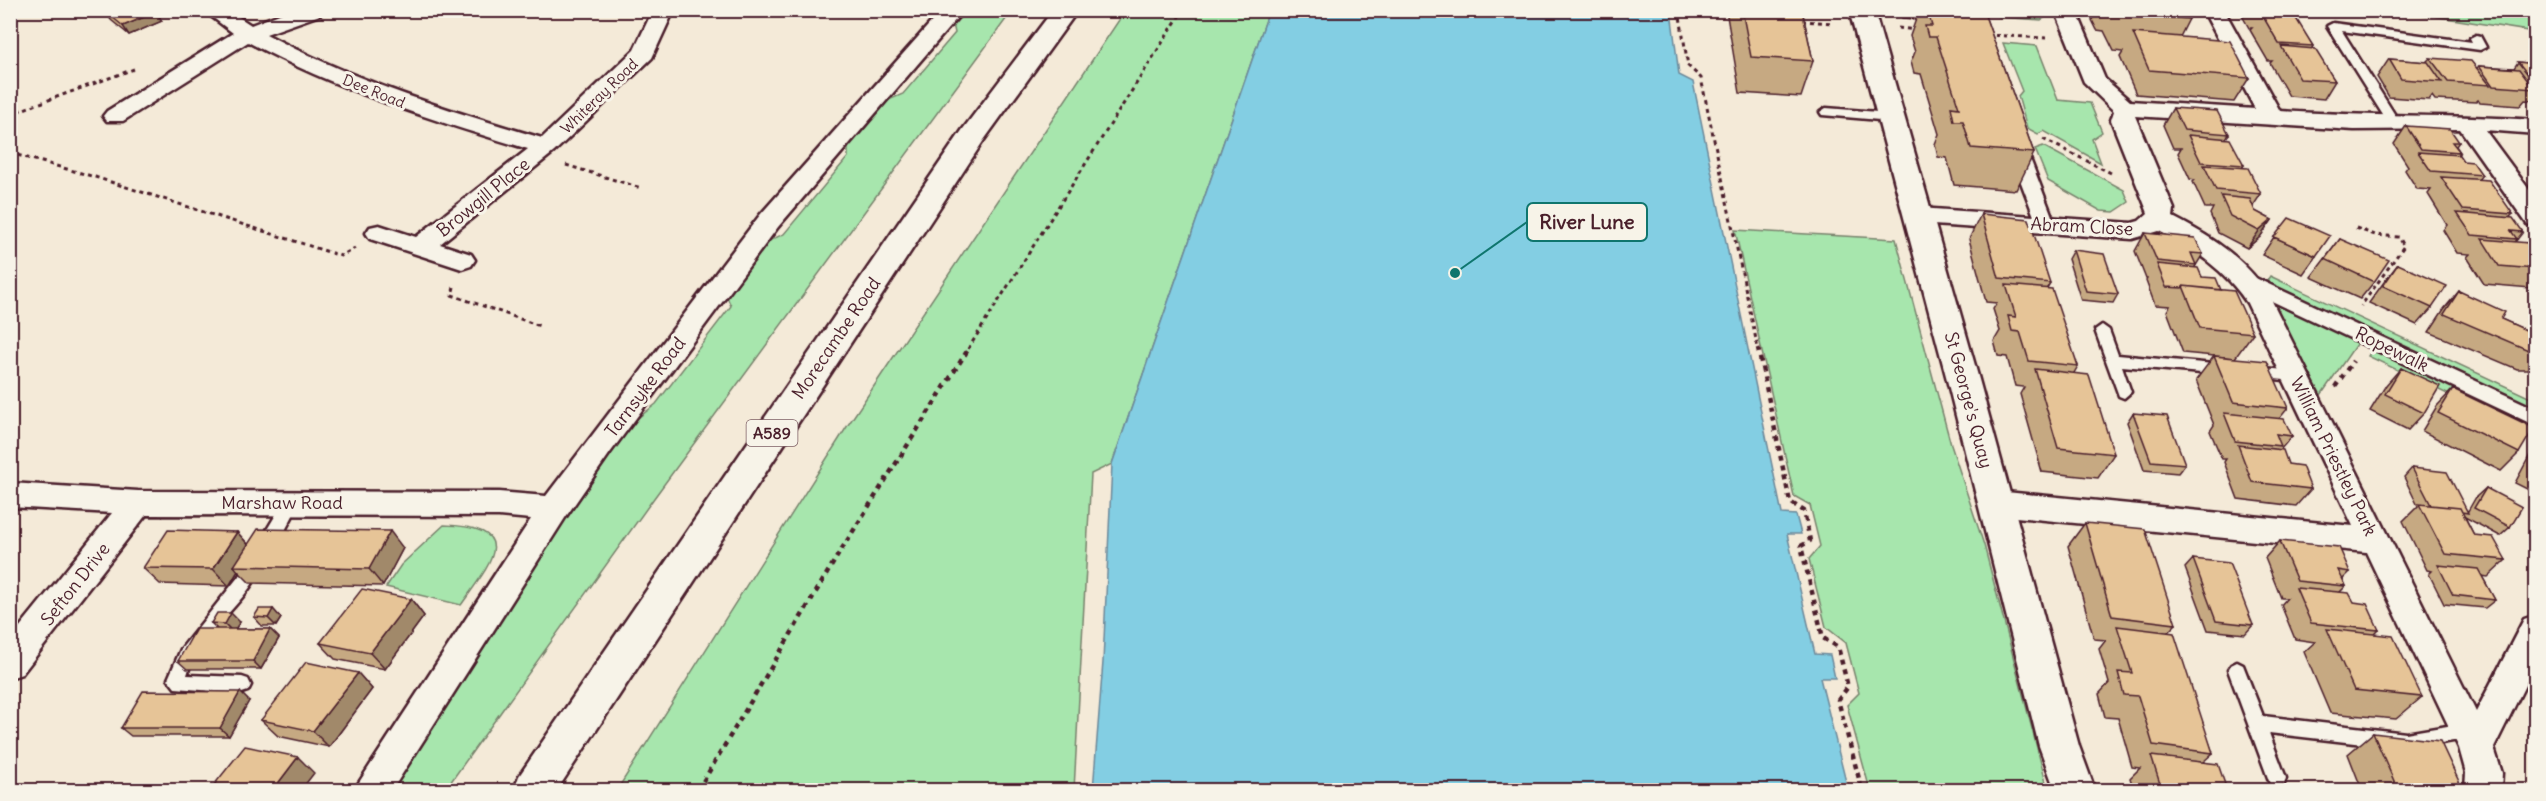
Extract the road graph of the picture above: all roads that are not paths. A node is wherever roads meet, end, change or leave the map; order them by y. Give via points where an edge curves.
1 (213, 10) edge
2 (312, 10) edge
3 (664, 10) edge
4 (954, 10) edge
5 (1066, 10) edge
6 (2065, 10) edge
7 (2213, 10) edge
8 (1863, 18) edge
9 (246, 34) junction
10 (2476, 38) dead end
11 (2127, 110) junction
12 (1826, 112) dead end
13 (115, 116) dead end
14 (2271, 116) junction
15 (1891, 117) junction
16 (2467, 122) junction
17 (2394, 123) junction
18 (2535, 127) edge
19 (2011, 131) edge
20 (546, 147) junction
21 (1919, 216) junction
22 (2535, 218) edge
23 (2157, 220) junction
24 (2046, 224) junction
25 (380, 233) road end
26 (420, 247) junction
27 (462, 260) road end
28 (2247, 281) junction
29 (2102, 330) dead end
30 (2113, 360) junction
31 (2295, 376) junction
32 (2124, 392) dead end
33 (2535, 418) edge
34 (10, 495) edge
35 (138, 502) junction
36 (292, 502) junction
37 (1996, 503) junction
38 (554, 509) junction
39 (2376, 541) junction
40 (2535, 629) edge
41 (10, 664) edge
42 (2238, 670) dead end
43 (242, 685) dead end
44 (2257, 723) junction
45 (2470, 739) junction
46 (2277, 778) dead end
47 (372, 790) edge
48 (534, 790) edge
49 (2076, 790) edge
50 (2483, 790) edge

1 - 9 street, Dee Road
2 - 9 street
3 - 20 street, Whiteray Road via 644,54
4 - 38 street, Tarnsyke Road via 769,221
5 - 48 main road, Morecambe Road / A589 via 974,135
6 - 11 street via 2095,82
7 - 14 street
8 - 15 main road, St George's Quay
9 - 13 street
9 - 20 street, Dee Road via 382,97
10 - 17 lane via 2480,47 2333,26
11 - 14 street via 2149,106
11 - 23 street, Abram Close via 2123,114 2125,127 2158,199 2161,216
12 - 15 lane
14 - 17 street
15 - 21 main road, St George's Quay
16 - 17 street
16 - 18 street
16 - 22 street
19 - 24 street
20 - 26 street, Browgill Place
21 - 24 street, Abram Close
21 - 37 main road, St George's Quay
23 - 24 street, Abram Close via 2147,228 2132,231
23 - 28 street, William Priestley Park via 2219,254
25 - 26 street, Browgill Place
26 - 27 street, Browgill Place
28 - 31 street, William Priestley Park
28 - 33 street, Ropewalk
29 - 30 lane
30 - 31 lane
30 - 32 lane
31 - 39 street, William Priestley Park
34 - 35 street, Marshaw Road
35 - 36 street, Marshaw Road
35 - 41 street, Sefton Drive
36 - 38 street, Marshaw Road via 499,504
36 - 43 lane via 244,582 200,636 178,671 181,683
37 - 39 street
37 - 49 main road, St George's Quay via 2059,746
38 - 47 street, Tarnsyke Road
39 - 45 street, William Priestley Park
40 - 45 street
42 - 44 lane
44 - 45 lane via 2406,741
44 - 46 lane
45 - 50 street, William Priestley Park via 2484,773

